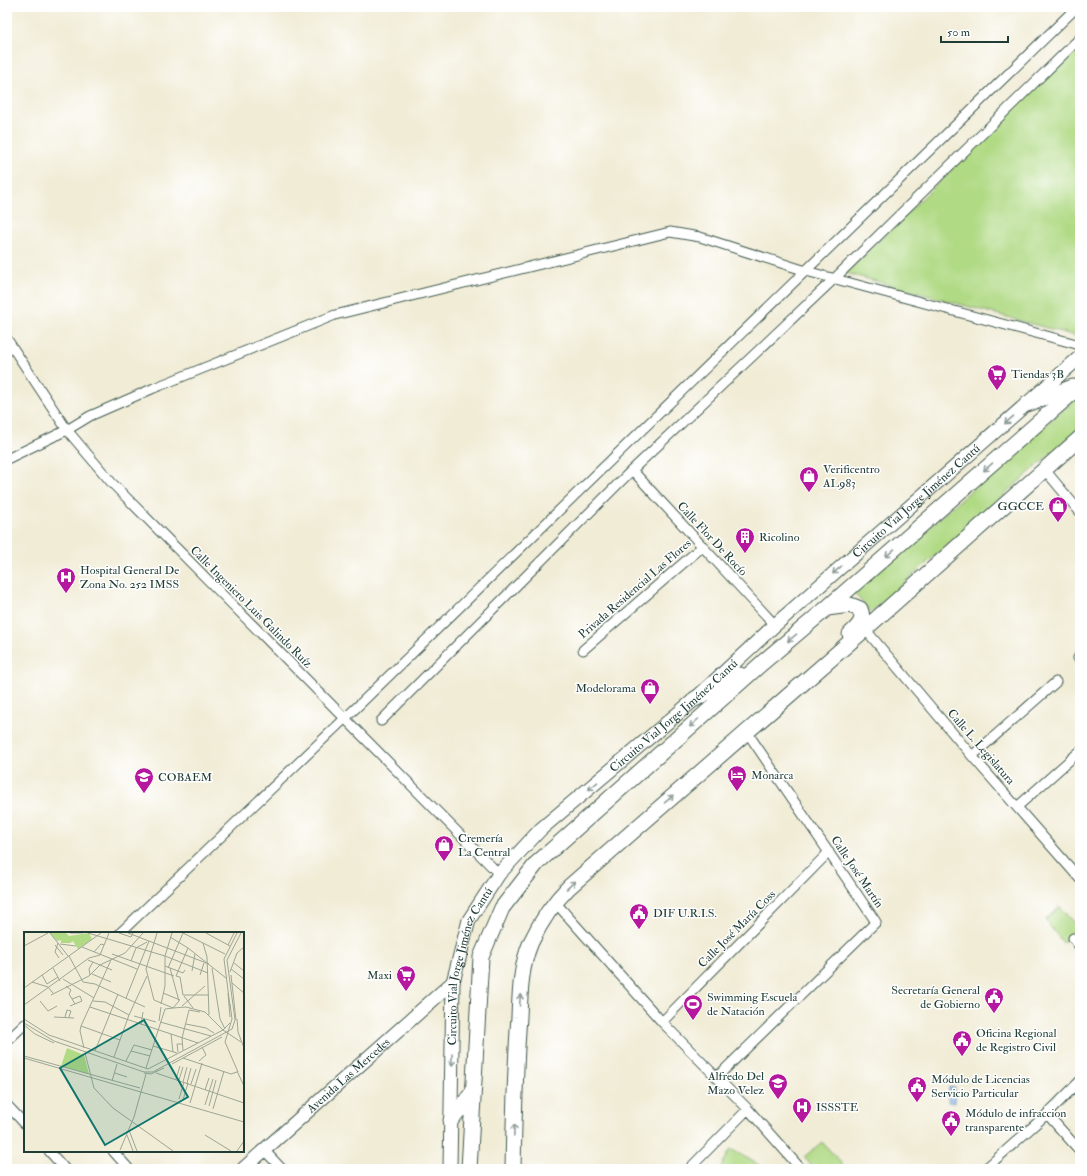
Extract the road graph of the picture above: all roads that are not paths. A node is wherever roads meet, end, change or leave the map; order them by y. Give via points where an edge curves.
1 (1077, 7) edge
2 (1080, 38) edge
3 (806, 271) junction
4 (834, 279) junction
5 (7, 339) edge
6 (1080, 345) edge
7 (10, 348) edge
8 (1080, 357) edge
9 (1080, 385) edge
10 (1027, 404) junction
11 (67, 430) junction
12 (1080, 438) edge
13 (7, 459) edge
14 (632, 470) junction
15 (1044, 470) junction
16 (1080, 512) edge
17 (703, 546) junction
18 (827, 608) junction
19 (775, 625) junction
20 (866, 629) junction
21 (583, 650) dead end
22 (762, 663) junction
23 (1056, 682) dead end
24 (786, 697) junction
25 (696, 699) junction
26 (345, 719) junction
27 (381, 721) dead end
28 (747, 732) junction
29 (1080, 751) edge
30 (972, 756) junction
31 (1017, 807) junction
32 (829, 852) junction
33 (499, 874) junction
34 (1080, 879) edge
35 (555, 902) junction
36 (121, 932) edge
37 (1073, 938) dead end
38 (1080, 947) edge
39 (454, 982) junction
40 (662, 1022) junction
41 (24, 1025) edge
42 (7, 1041) edge
43 (717, 1078) junction
44 (1080, 1081) edge
45 (473, 1092) junction
46 (7, 1105) edge
47 (748, 1109) junction
48 (1047, 1114) junction
49 (452, 1120) junction
50 (24, 1123) edge
51 (264, 1150) junction
52 (1080, 1151) edge
53 (50, 1152) edge
54 (114, 1152) edge
55 (66, 1169) edge
56 (130, 1169) edge
57 (242, 1169) edge
58 (282, 1169) edge
59 (450, 1169) edge
60 (469, 1169) edge
61 (513, 1169) edge
62 (689, 1169) edge
63 (801, 1169) edge
64 (985, 1169) edge

1 - 3 street
2 - 4 street
3 - 4 street
3 - 11 street via 700,237 670,232 335,315 154,388 90,416
3 - 26 street
4 - 6 street
4 - 14 street
5 - 7 street, Calle Ingeniero Luis Galindo Ruíz
7 - 11 street, Calle Ingeniero Luis Galindo Ruíz
8 - 10 street, Circuito Vial Jorge Jiménez Cantú
9 - 10 main road
9 -> 18 main road, Circuito Vial Jorge Jiménez Cantú
10 -> 19 street, Circuito Vial Jorge Jiménez Cantú
11 - 13 street
11 - 26 street, Calle Ingeniero Luis Galindo Ruíz via 111,482
12 - 15 main road
14 - 17 street, Calle Flor De Rocío
14 - 27 street
15 - 16 street
15 - 20 main road
17 - 19 street, Calle Flor De Rocío
17 - 21 street, Privada Residencial Las Flores
18 -> 22 main road, Circuito Vial Jorge Jiménez Cantú
18 - 24 main road via 855,606 860,609 862,622 800,677
19 - 25 street, Circuito Vial Jorge Jiménez Cantú
20 - 24 main road
20 - 30 street, Calle L. Legislatura
22 - 25 main road
22 -> 45 main road, Circuito Vial Jorge Jiménez Cantú via 537,863 502,908 482,957
23 - 30 street
24 - 28 main road
25 -> 33 street, Circuito Vial Jorge Jiménez Cantú via 541,829
26 - 33 street, Calle Ingeniero Luis Galindo Ruíz
26 - 36 street
28 - 32 street, Calle José Martín
35 -> 28 main road
29 - 31 street
30 - 31 street, Calle L. Legislatura
31 - 34 street, Calle L. Legislatura
32 - 40 street, Calle José María Coss
32 - 43 street, Calle José Martín via 876,922
33 - 39 street, Circuito Vial Jorge Jiménez Cantú via 469,920
35 - 40 street
61 -> 35 main road via 516,1044 521,981 531,943 541,921
37 - 38 street
39 -> 49 street, Circuito Vial Jorge Jiménez Cantú
39 - 51 street, Avenida Las Mercedes
40 - 43 street
41 - 42 street
43 - 47 street
44 - 48 street
45 - 49 main road
45 - 60 main road, Circuito Vial Jorge Jiménez Cantú
46 - 50 street
47 - 62 street
47 - 63 street
48 - 52 street
48 - 64 street
49 - 59 street, Circuito Vial Jorge Jiménez Cantú
51 - 57 street, Avenida Las Mercedes
51 - 58 street
53 - 55 street
54 - 56 street

